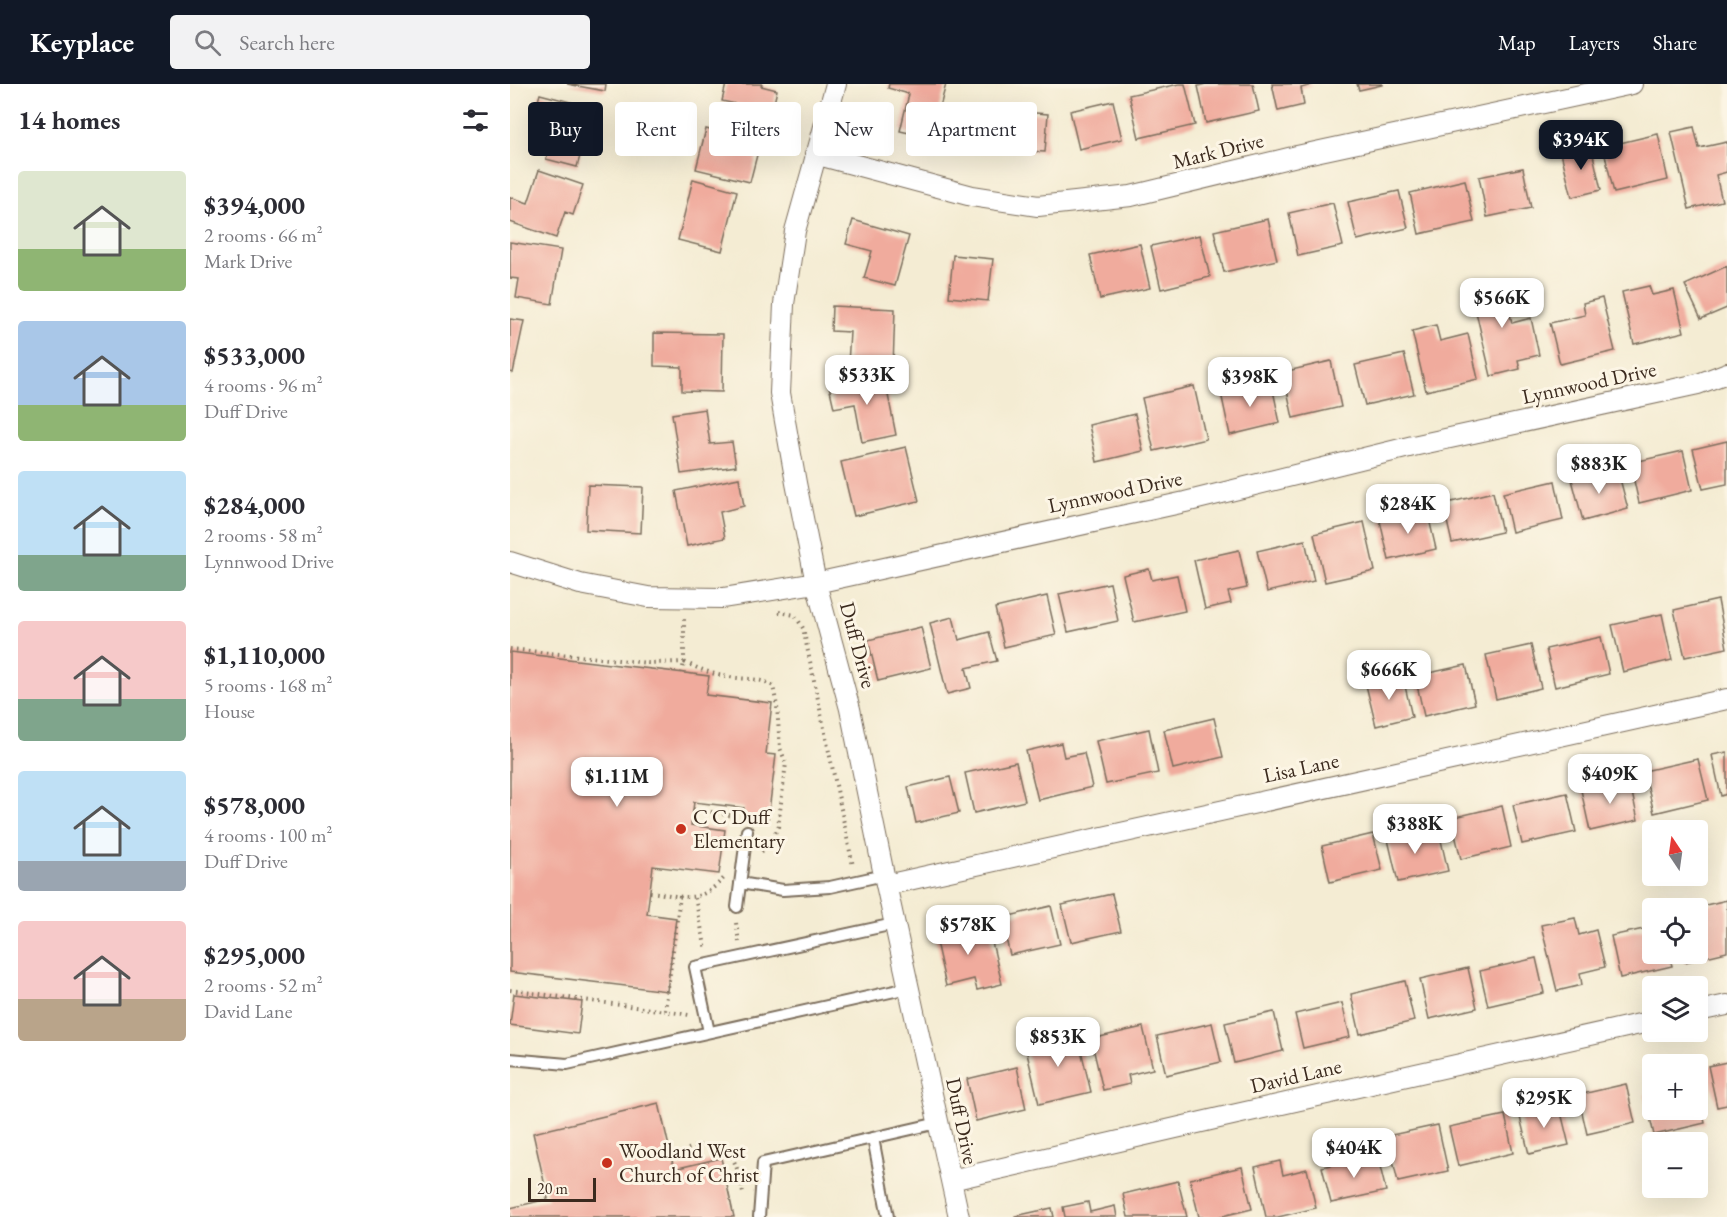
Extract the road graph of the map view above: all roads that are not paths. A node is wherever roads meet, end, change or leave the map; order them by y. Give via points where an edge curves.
1 (836, 84) edge
2 (1632, 84) edge
3 (831, 102) edge
4 (814, 156) edge
5 (822, 156) edge
6 (1727, 373) edge
7 (511, 566) edge
8 (816, 583) junction
9 (1727, 699) edge
10 (747, 831) dead end
11 (885, 880) junction
12 (740, 883) junction
13 (737, 908) road end
14 (894, 924) junction
15 (908, 988) junction
16 (1727, 1005) edge
17 (1708, 1009) edge
18 (1642, 1023) edge
19 (709, 1032) junction
20 (510, 1059) edge
21 (938, 1123) junction
22 (873, 1138) junction
23 (951, 1180) junction
24 (759, 1217) edge
25 (888, 1217) edge
26 (959, 1217) edge

1 - 3 street, Duff Drive
2 - 5 street, Mark Drive via 1131,196 1038,206 972,196
4 - 8 street, Duff Drive via 795,231 784,304 780,393
6 - 8 street, Lynnwood Drive via 1698,384
7 - 8 street, Lynnwood Drive via 648,597 723,598
8 - 11 street, Duff Drive via 850,709
9 - 11 street, Lisa Lane
10 - 12 lane
11 - 12 lane via 783,890
11 - 14 street, Duff Drive
12 - 13 lane
14 - 15 street, Duff Drive
14 - 19 lane via 695,967
15 - 19 lane
15 - 21 street, Duff Drive
16 - 17 street
18 - 23 street, David Lane
19 - 20 lane via 567,1064
21 - 22 lane
21 - 23 street, Duff Drive
22 - 24 lane via 763,1163
22 - 25 lane
23 - 26 street, Duff Drive

